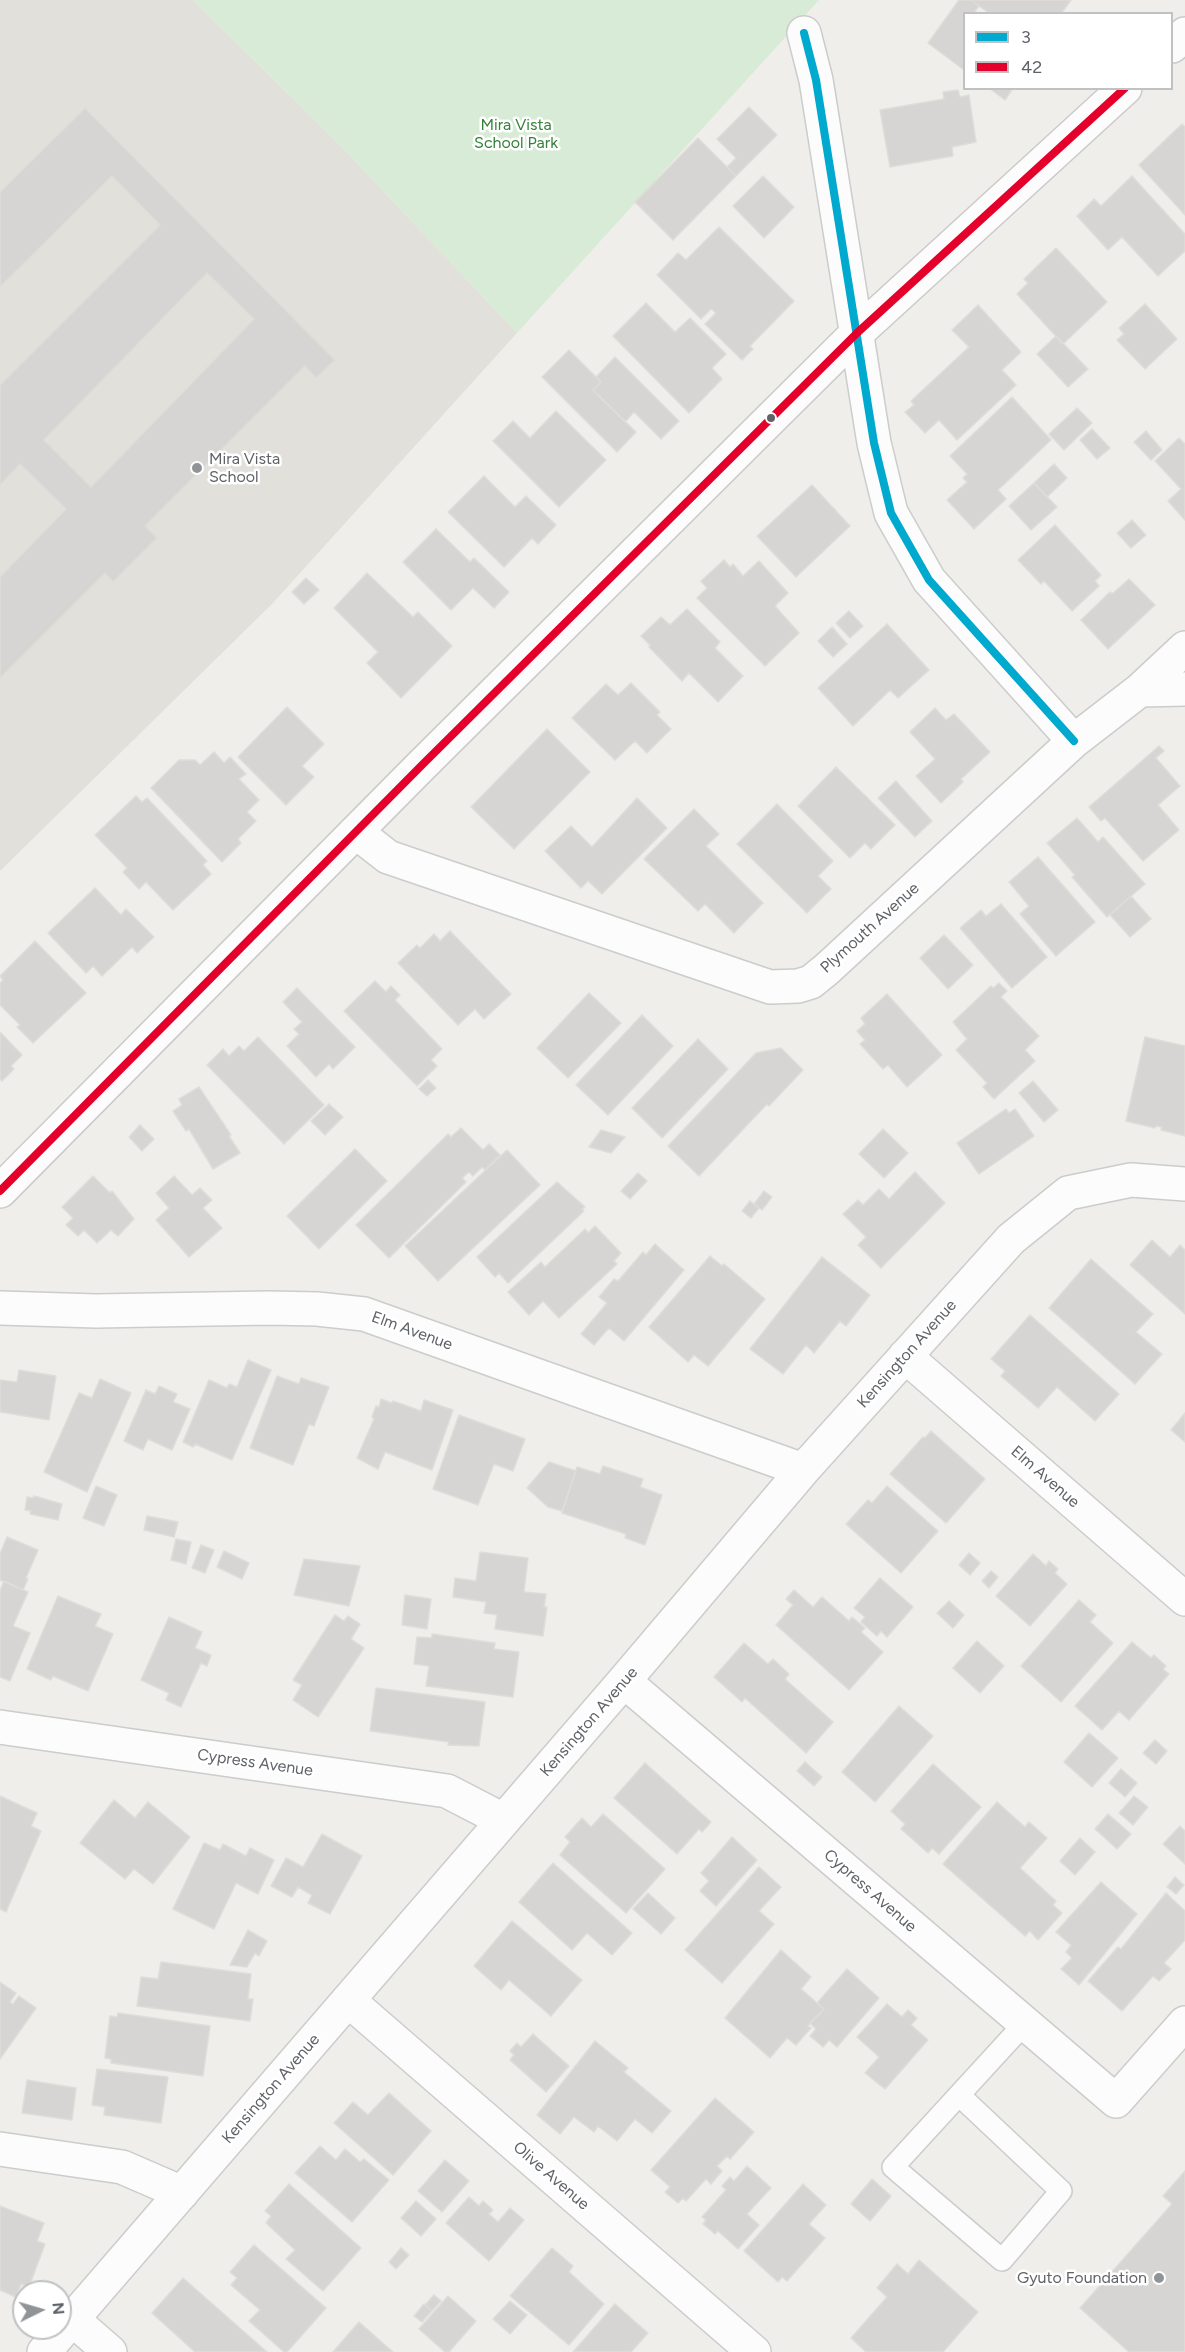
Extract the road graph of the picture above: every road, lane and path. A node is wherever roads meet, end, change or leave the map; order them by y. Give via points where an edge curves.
1 (804, 33) dead end
2 (1185, 34) edge
3 (1173, 45) edge
4 (1123, 90) edge
5 (857, 333) junction
6 (1185, 648) edge
7 (1185, 689) edge
8 (1140, 690) junction
9 (1074, 741) junction
10 (356, 832) junction
11 (1185, 1184) edge
12 (0, 1191) edge
13 (0, 1308) edge
14 (905, 1356) junction
15 (803, 1470) junction
16 (1185, 1599) edge
17 (624, 1681) junction
18 (0, 1727) edge
19 (503, 1820) junction
20 (348, 2000) junction
21 (1025, 2023) junction
22 (1185, 2023) edge
23 (959, 2095) junction
24 (0, 2149) edge
25 (182, 2193) junction
26 (72, 2319) joint
27 (54, 2340) edge
28 (44, 2352) edge
29 (110, 2352) edge
30 (754, 2352) edge

1 - 5 street via 816,80
2 - 3 street
4 - 5 street
5 - 9 street via 874,443 891,513 929,580
5 - 10 street
6 - 8 street, Plymouth Avenue
7 - 8 street
8 - 9 street, Plymouth Avenue
9 - 10 street, Plymouth Avenue via 827,969 811,982 791,987 770,987 388,857
10 - 12 street
11 - 14 street, Kensington Avenue via 1131,1180 1068,1193 1011,1239
13 - 15 street, Elm Avenue via 268,1308 364,1314
14 - 15 street, Kensington Avenue
14 - 16 street, Elm Avenue
15 - 17 street, Kensington Avenue
17 - 19 street, Kensington Avenue
17 - 21 street, Cypress Avenue
18 - 19 street, Cypress Avenue via 447,1791
19 - 20 street, Kensington Avenue
20 - 25 street, Kensington Avenue
20 - 30 street, Olive Avenue
21 - 22 street, Cypress Avenue via 1116,2101
21 - 23 lane
23 - 23 lane via 893,2167 1002,2259 1061,2191
24 - 25 street via 122,2167
25 - 26 street, Kensington Avenue
26 - 29 street
27 - 28 street, Kensington Avenue

